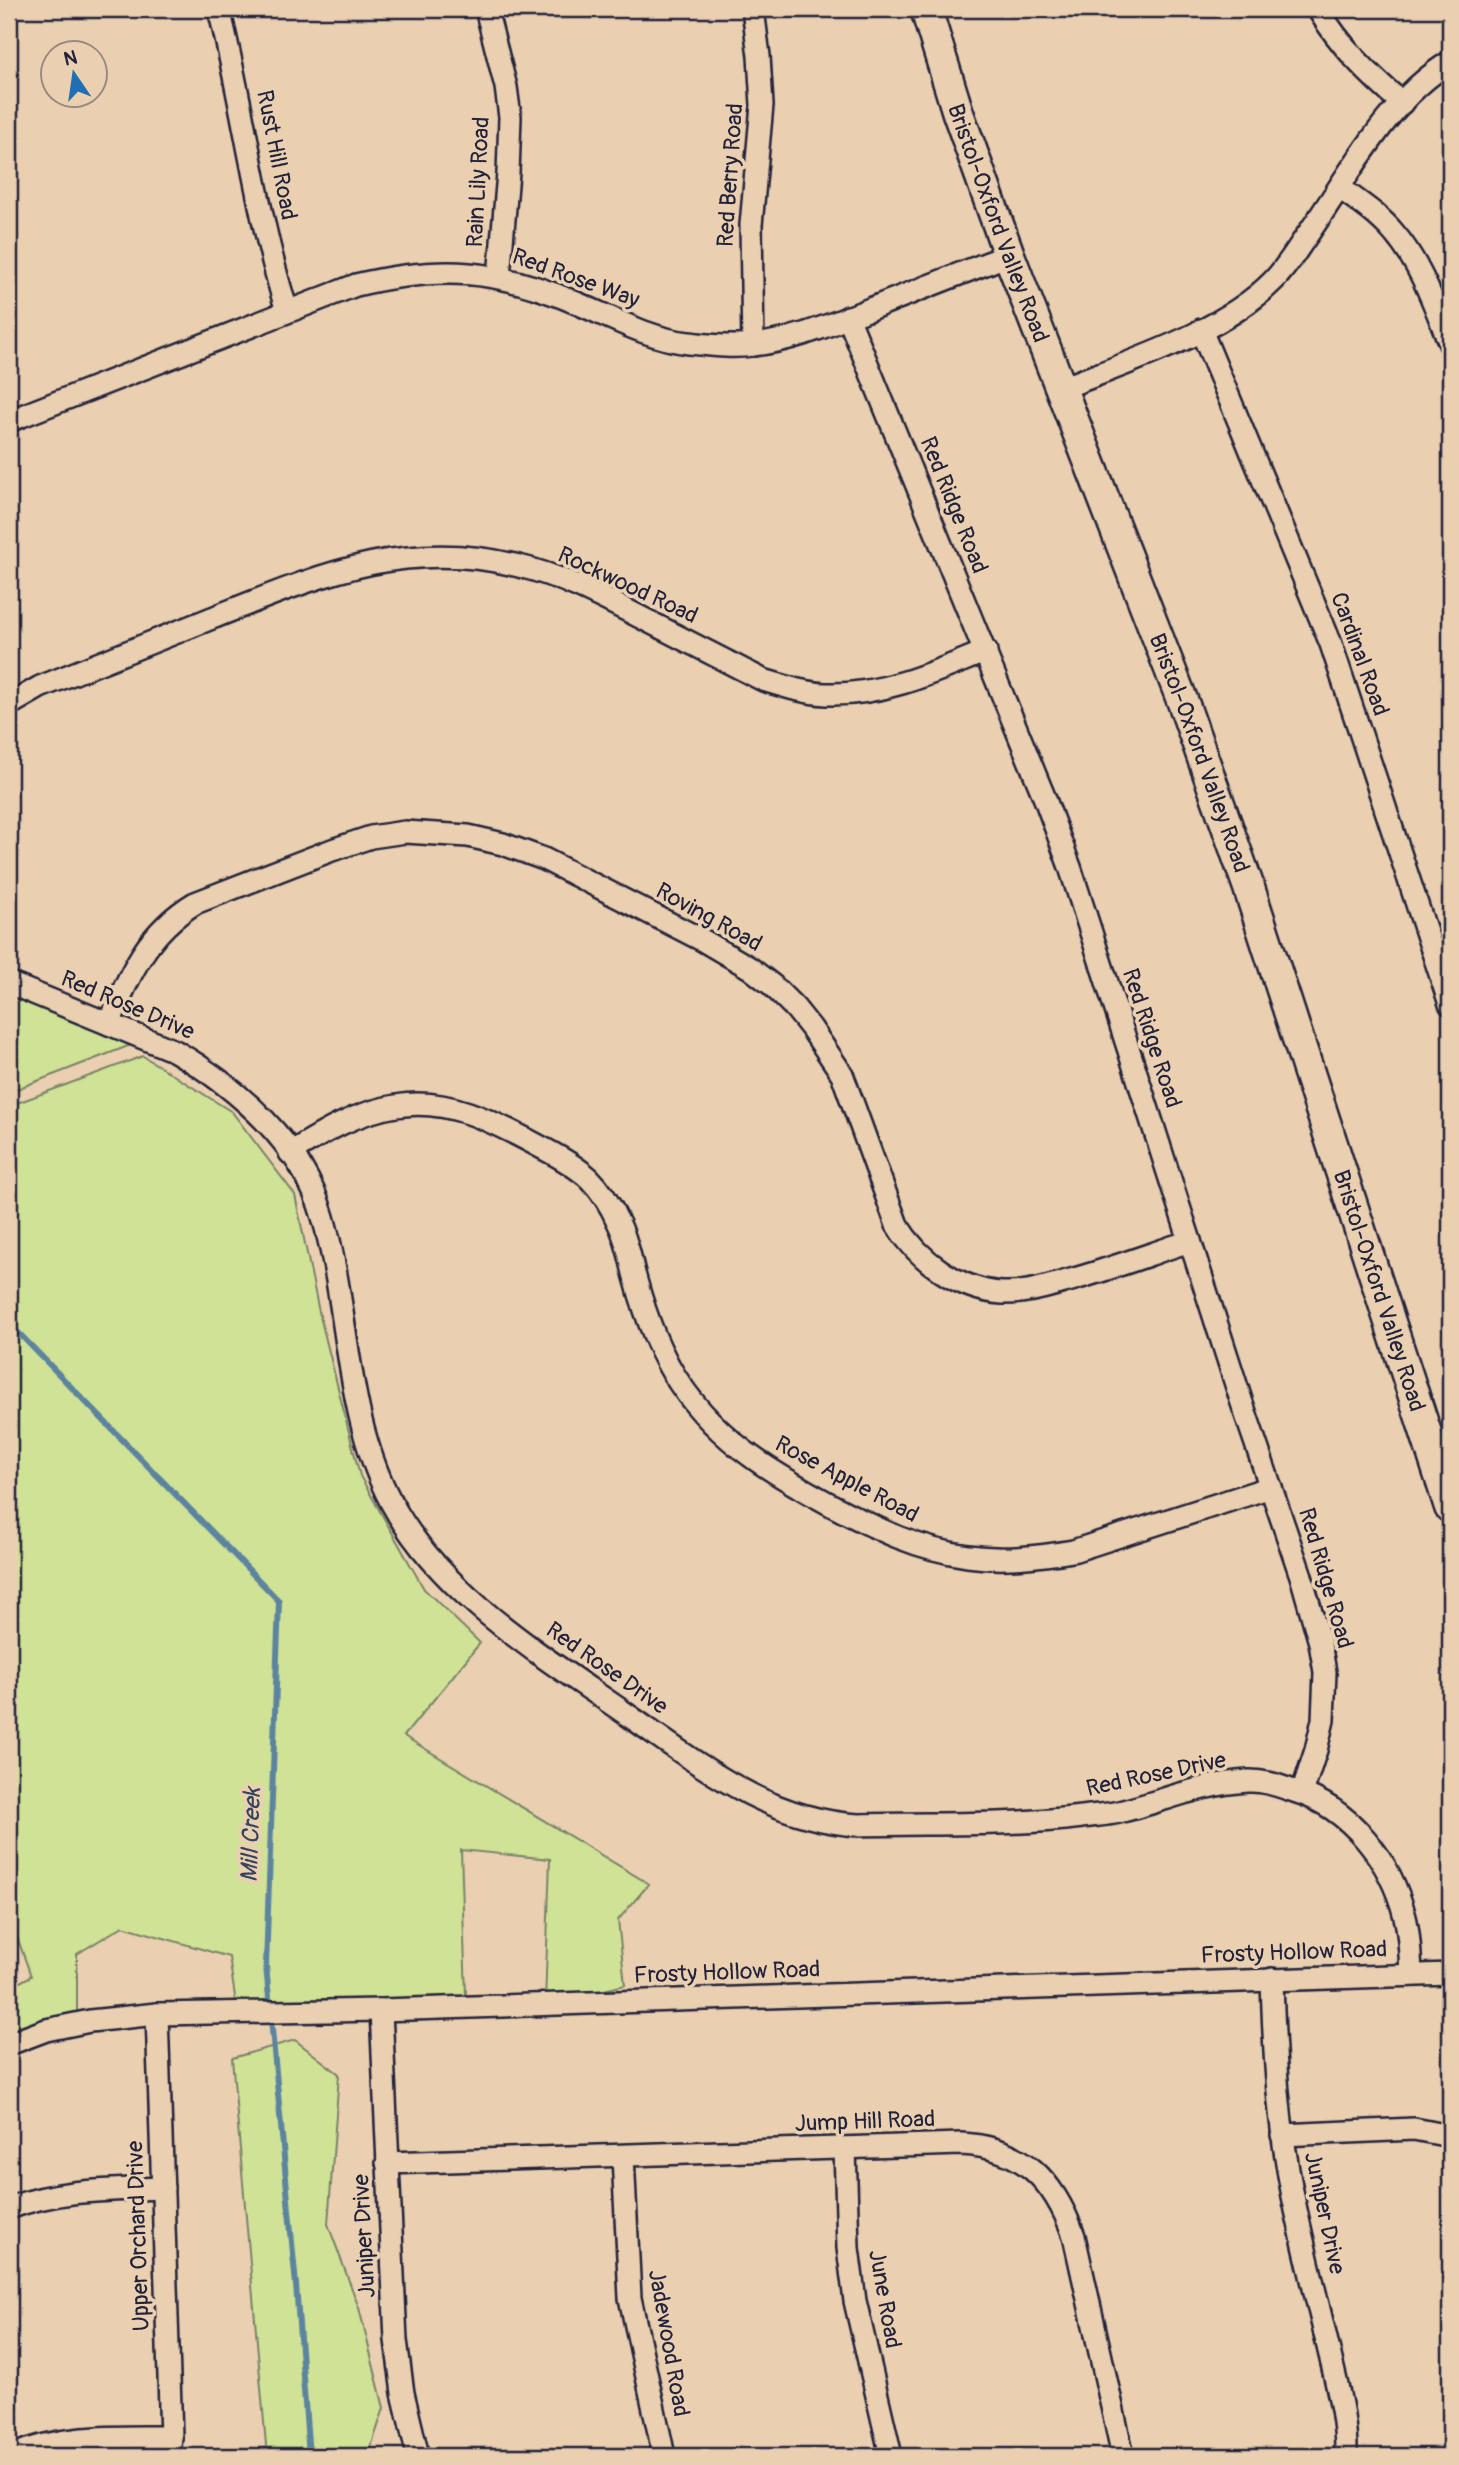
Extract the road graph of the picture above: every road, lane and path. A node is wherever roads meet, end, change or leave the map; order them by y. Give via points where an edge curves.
1 (219, 9) edge
2 (486, 9) edge
3 (753, 9) edge
4 (926, 9) edge
5 (1318, 9) edge
6 (1450, 62) edge
7 (1402, 103) junction
8 (1340, 188) junction
9 (1009, 255) junction
10 (499, 277) junction
11 (287, 311) junction
12 (848, 317) junction
13 (1201, 330) junction
14 (1450, 344) edge
15 (753, 345) junction
16 (1060, 389) junction
17 (9, 421) edge
18 (986, 651) junction
19 (9, 705) edge
20 (9, 983) edge
21 (1450, 1004) edge
22 (109, 1024) junction
23 (290, 1153) junction
24 (1190, 1241) junction
25 (1271, 1487) junction
26 (1450, 1507) edge
27 (1302, 1793) junction
28 (1450, 1974) edge
29 (1411, 1975) junction
30 (1272, 1979) junction
31 (382, 2010) junction
32 (157, 2014) junction
33 (9, 2043) edge
34 (1282, 2135) junction
35 (1450, 2136) edge
36 (845, 2148) junction
37 (623, 2156) junction
38 (387, 2162) junction
39 (163, 2188) junction
40 (9, 2208) edge
41 (170, 2446) edge
42 (12, 2456) edge
43 (418, 2456) edge
44 (664, 2456) edge
45 (891, 2456) edge
46 (1124, 2456) edge
47 (1346, 2456) edge

1 - 11 street, Rust Hill Road via 267,240
2 - 10 street, Rain Lily Road via 510,117
3 - 15 street, Red Berry Road via 762,105 751,225
4 - 9 main road, Bristol-Oxford Valley Road
5 - 7 street via 1342,45
6 - 7 street via 1422,81
7 - 8 street
8 - 13 street via 1273,281
8 - 14 street via 1395,234 1419,272
9 - 12 street, Red Rose Way
9 - 16 main road, Bristol-Oxford Valley Road
10 - 11 street, Red Rose Way via 461,272 400,275 356,285
10 - 15 street, Red Rose Way via 552,292 657,336 685,343
11 - 17 street, Red Rose Way
12 - 15 street, Red Rose Way
12 - 18 street, Red Ridge Road
13 - 16 street
13 - 21 street, Cardinal Road via 1331,644
16 - 26 main road, Bristol-Oxford Valley Road via 1184,705 1249,888
18 - 19 street, Rockwood Road via 891,686 824,694 762,680 549,575 517,565 432,556 353,566 307,580 40,687
18 - 24 street, Red Ridge Road via 1070,867
20 - 22 street, Red Rose Drive
22 - 23 street, Red Rose Drive via 199,1065 233,1090
22 - 24 street, Roving Road via 148,944 195,903 371,837 405,832 468,835 544,859 704,941 772,985 811,1028 842,1074 897,1225 933,1266 984,1290 1016,1293
23 - 25 street, Rose Apple Road via 364,1114 396,1106 440,1105 492,1121 565,1160 589,1179 619,1223 647,1316 678,1382 696,1407 729,1440 777,1476 890,1536 927,1549 1005,1559 1073,1551
23 - 27 street, Red Rose Drive via 322,1215 361,1424 406,1528 464,1595 716,1777 800,1816 859,1825 1057,1820 1118,1812 1208,1785 1251,1780
24 - 25 street, Red Ridge Road
25 - 27 street, Red Ridge Road via 1301,1576 1325,1671 1323,1720
27 - 29 street, Red Rose Drive via 1341,1816 1384,1863 1406,1918
28 - 29 street, Frosty Hollow Road
29 - 30 street, Frosty Hollow Road
30 - 31 street, Frosty Hollow Road
30 - 34 street, Juniper Drive
31 - 32 street, Frosty Hollow Road
31 - 38 street, Juniper Drive
32 - 33 street, Frosty Hollow Road via 90,2021
32 - 39 street, Upper Orchard Drive
34 - 35 street via 1414,2129
34 - 47 street, Juniper Drive via 1339,2394
36 - 37 street, Jump Hill Road
36 - 45 street, June Road via 855,2301
36 - 46 street, Jump Hill Road via 980,2145 1014,2156 1053,2190 1074,2236
37 - 38 street, Jump Hill Road
37 - 44 street, Jadewood Road via 630,2298
38 - 43 street, Juniper Drive via 396,2340
39 - 40 street via 68,2192
39 - 41 street, Upper Orchard Drive
41 - 42 street via 85,2438

